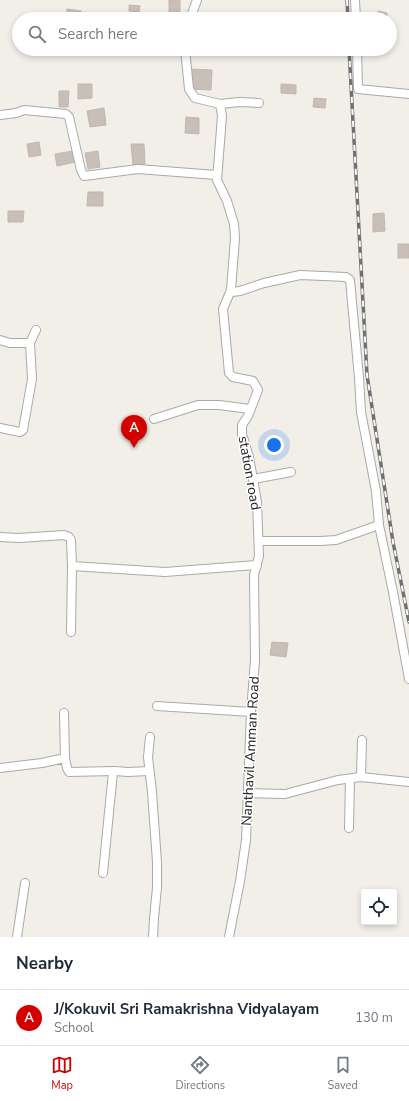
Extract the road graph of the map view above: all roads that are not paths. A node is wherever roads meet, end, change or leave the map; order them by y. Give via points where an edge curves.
1 (197, 0) edge
2 (355, 0) edge
3 (193, 12) edge
4 (356, 12) edge
5 (186, 56) edge
6 (357, 56) edge
7 (409, 94) edge
8 (220, 104) junction
9 (259, 104) dead end
10 (0, 114) edge
11 (216, 175) junction
12 (232, 290) junction
13 (36, 330) dead end
14 (0, 340) edge
15 (30, 343) junction
16 (250, 409) junction
17 (154, 419) dead end
18 (0, 428) edge
19 (291, 472) dead end
20 (253, 479) junction
21 (379, 525) junction
22 (0, 537) edge
23 (259, 541) junction
24 (257, 565) junction
25 (72, 566) junction
26 (71, 632) dead end
27 (409, 679) edge
28 (157, 706) dead end
29 (251, 712) junction
30 (64, 713) dead end
31 (150, 737) dead end
32 (362, 740) dead end
33 (65, 758) junction
34 (0, 768) edge
35 (115, 771) junction
36 (149, 771) junction
37 (361, 777) junction
38 (350, 779) junction
39 (409, 782) edge
40 (248, 794) junction
41 (349, 828) dead end
42 (103, 873) dead end
43 (24, 883) dead end
44 (18, 937) edge
45 (153, 937) edge
46 (229, 937) edge

1 - 3 street
2 - 4 street
5 - 8 street via 189,89 195,98
6 - 7 street via 358,89
8 - 9 street
8 - 11 street, station road via 222,116
10 - 11 street via 24,110 66,114 69,117 84,176 138,169
11 - 12 street, station road via 234,224
12 - 16 street, station road via 223,309 229,373 233,377 253,381 258,390
12 - 21 street via 240,291 300,275 346,277 350,280 361,412 376,492
13 - 15 street
14 - 15 street
15 - 18 street via 32,379 23,430 20,432
16 - 17 street via 219,405 198,406
16 - 20 street, station road via 242,425 242,434
19 - 20 street
20 - 23 street, station road
21 - 23 street via 336,540
21 - 27 street
22 - 25 street via 69,537
23 - 24 street, station road
24 - 25 street via 165,572
24 - 29 street, Nanthavil Amman Road via 254,575 255,660
25 - 26 street
28 - 29 street
29 - 40 street, Nanthavil Amman Road
30 - 33 street
31 - 36 street
32 - 37 street
33 - 34 street
33 - 35 street via 69,772
35 - 36 street
35 - 42 street via 112,772
36 - 45 street via 157,862
37 - 38 street
37 - 39 street
38 - 40 street via 285,794
38 - 41 street
40 - 46 street, Nanthavil Amman Road via 246,840
43 - 44 street

